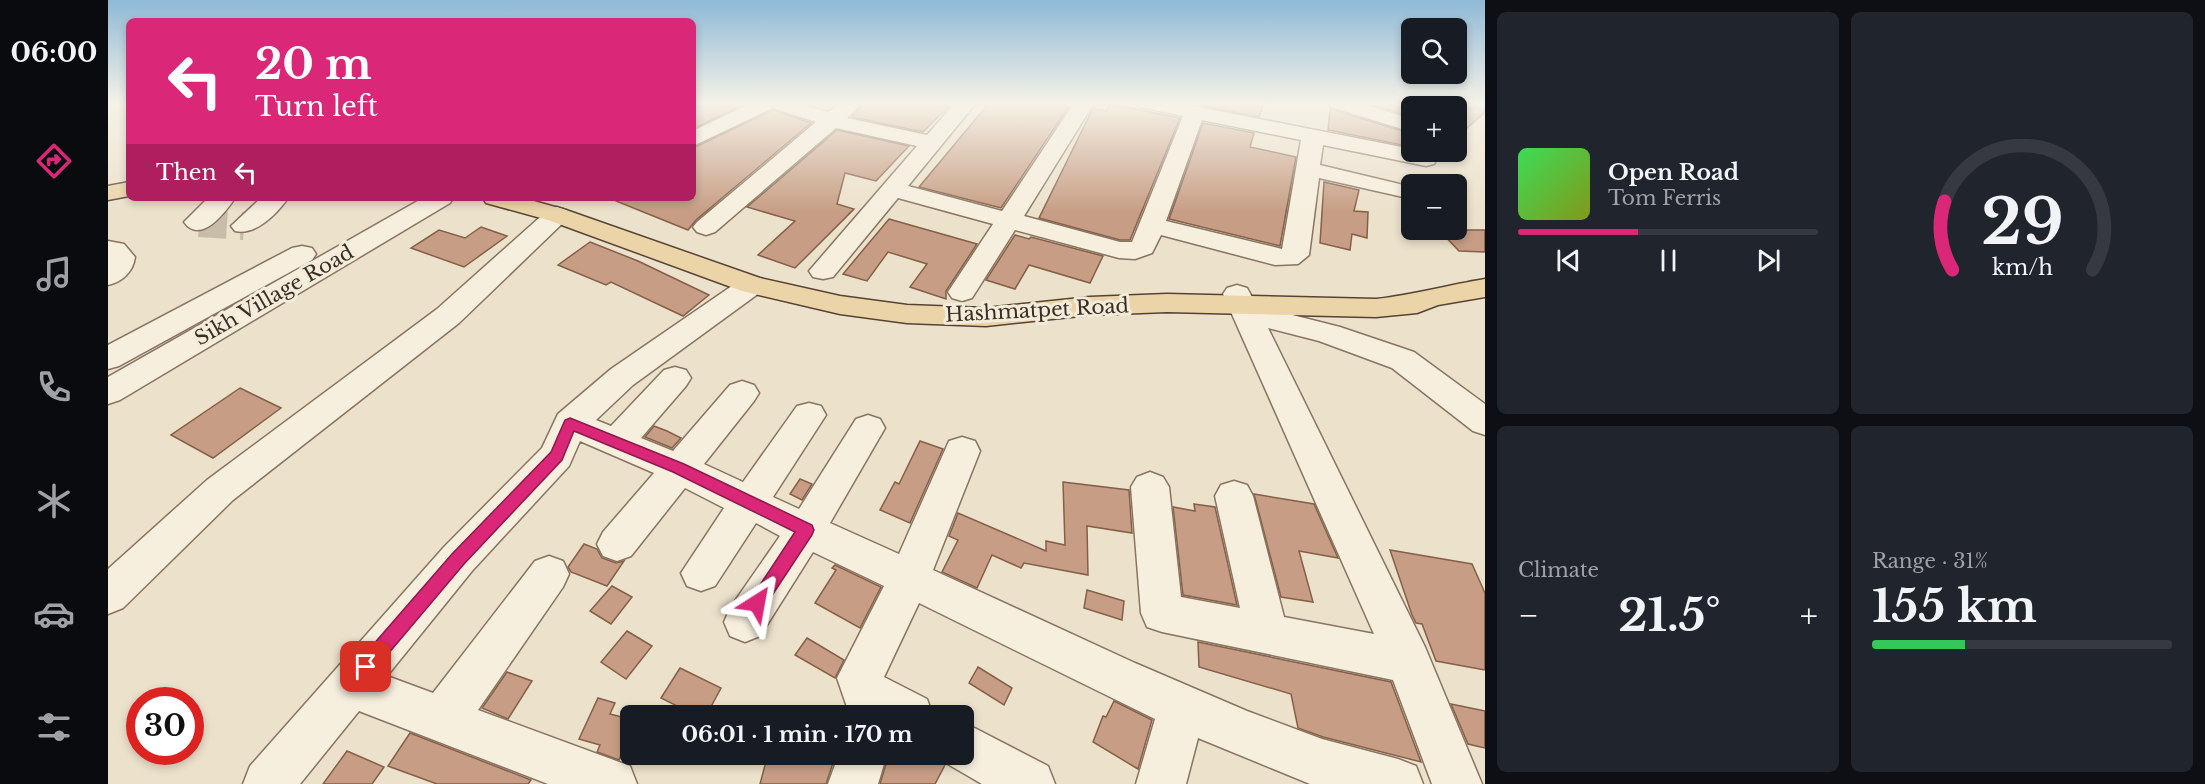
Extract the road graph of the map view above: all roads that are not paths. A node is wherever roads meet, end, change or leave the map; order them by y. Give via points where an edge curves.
1 (811, 140) edge
2 (916, 140) edge
3 (934, 140) edge
4 (1060, 140) edge
5 (1184, 140) edge
6 (1313, 140) edge
7 (1326, 140) edge
8 (931, 143) junction
9 (1401, 154) edge
10 (1308, 169) junction
11 (893, 189) junction
12 (126, 190) edge
13 (1401, 192) edge
14 (108, 193) edge
15 (220, 201) edge
16 (272, 201) edge
17 (400, 201) edge
18 (436, 201) edge
19 (513, 201) edge
20 (550, 207) edge
21 (1008, 220) junction
22 (199, 223) dead end
23 (244, 225) tunnel mouth
24 (1151, 225) junction
25 (706, 227) dead end
26 (108, 249) edge
27 (823, 271) dead end
28 (108, 277) edge
29 (752, 285) junction
30 (1485, 288) edge
31 (962, 292) dead end
32 (842, 301) junction
33 (1242, 304) junction
34 (108, 358) edge
35 (675, 378) dead end
36 (108, 392) edge
37 (742, 393) dead end
38 (809, 415) dead end
39 (1485, 422) edge
40 (570, 423) junction
41 (868, 428) dead end
42 (616, 442) junction
43 (962, 451) dead end
44 (678, 468) junction
45 (1150, 487) dead end
46 (1234, 496) dead end
47 (751, 503) junction
48 (806, 530) junction
49 (617, 544) dead end
50 (701, 573) dead end
51 (549, 574) dead end
52 (910, 576) junction
53 (108, 595) edge
54 (745, 622) dead end
55 (1267, 634) junction
56 (1409, 662) junction
57 (351, 685) junction
58 (883, 705) edge
59 (1182, 708) junction
60 (443, 719) junction
61 (974, 752) edge
62 (859, 765) edge
63 (1311, 772) edge
64 (268, 784) edge
65 (612, 784) edge
66 (853, 784) edge
67 (1030, 784) edge
68 (1161, 784) edge
69 (1398, 784) edge
70 (1457, 784) edge

1 - 25 street
2 - 8 street
3 - 8 street
4 - 21 street
5 - 24 street
6 - 10 street
7 - 9 street
8 - 11 street
10 - 13 street
10 - 24 street via 1295,255 1288,258
11 - 21 street
11 - 27 street
12 - 14 main road
15 - 22 street
16 - 23 street
17 - 34 street
18 - 36 street, Sikh Village Road
19 - 20 main road, Hashmatpet Road
20 - 29 main road, Hashmatpet Road
20 - 32 main road via 567,204 761,277
20 - 53 street via 448,316 220,490
21 - 24 street via 1135,251 1143,247
21 - 31 street
26 - 28 street via 121,257 120,266
29 - 32 main road, Hashmatpet Road
29 - 40 street via 622,377
30 - 33 main road, Hashmatpet Road via 1431,297 1418,304 1376,308
32 - 33 main road, Hashmatpet Road via 947,317 1167,303
33 - 39 street via 1403,360
33 - 56 street
35 - 42 street
37 - 44 street
38 - 47 street
40 - 42 street
40 - 57 street via 556,456 458,559
41 - 48 street
42 - 44 street
43 - 52 street
44 - 47 street
44 - 49 street
45 - 55 street via 1162,613
46 - 55 street
47 - 48 street
47 - 50 street
48 - 52 street
48 - 54 street
51 - 60 street
52 - 58 street via 860,678 863,691
52 - 59 street
55 - 56 street
56 - 70 street
57 - 60 street
57 - 64 street
59 - 63 street
59 - 68 street
60 - 65 street
61 - 67 street
62 - 66 street
63 - 69 street

